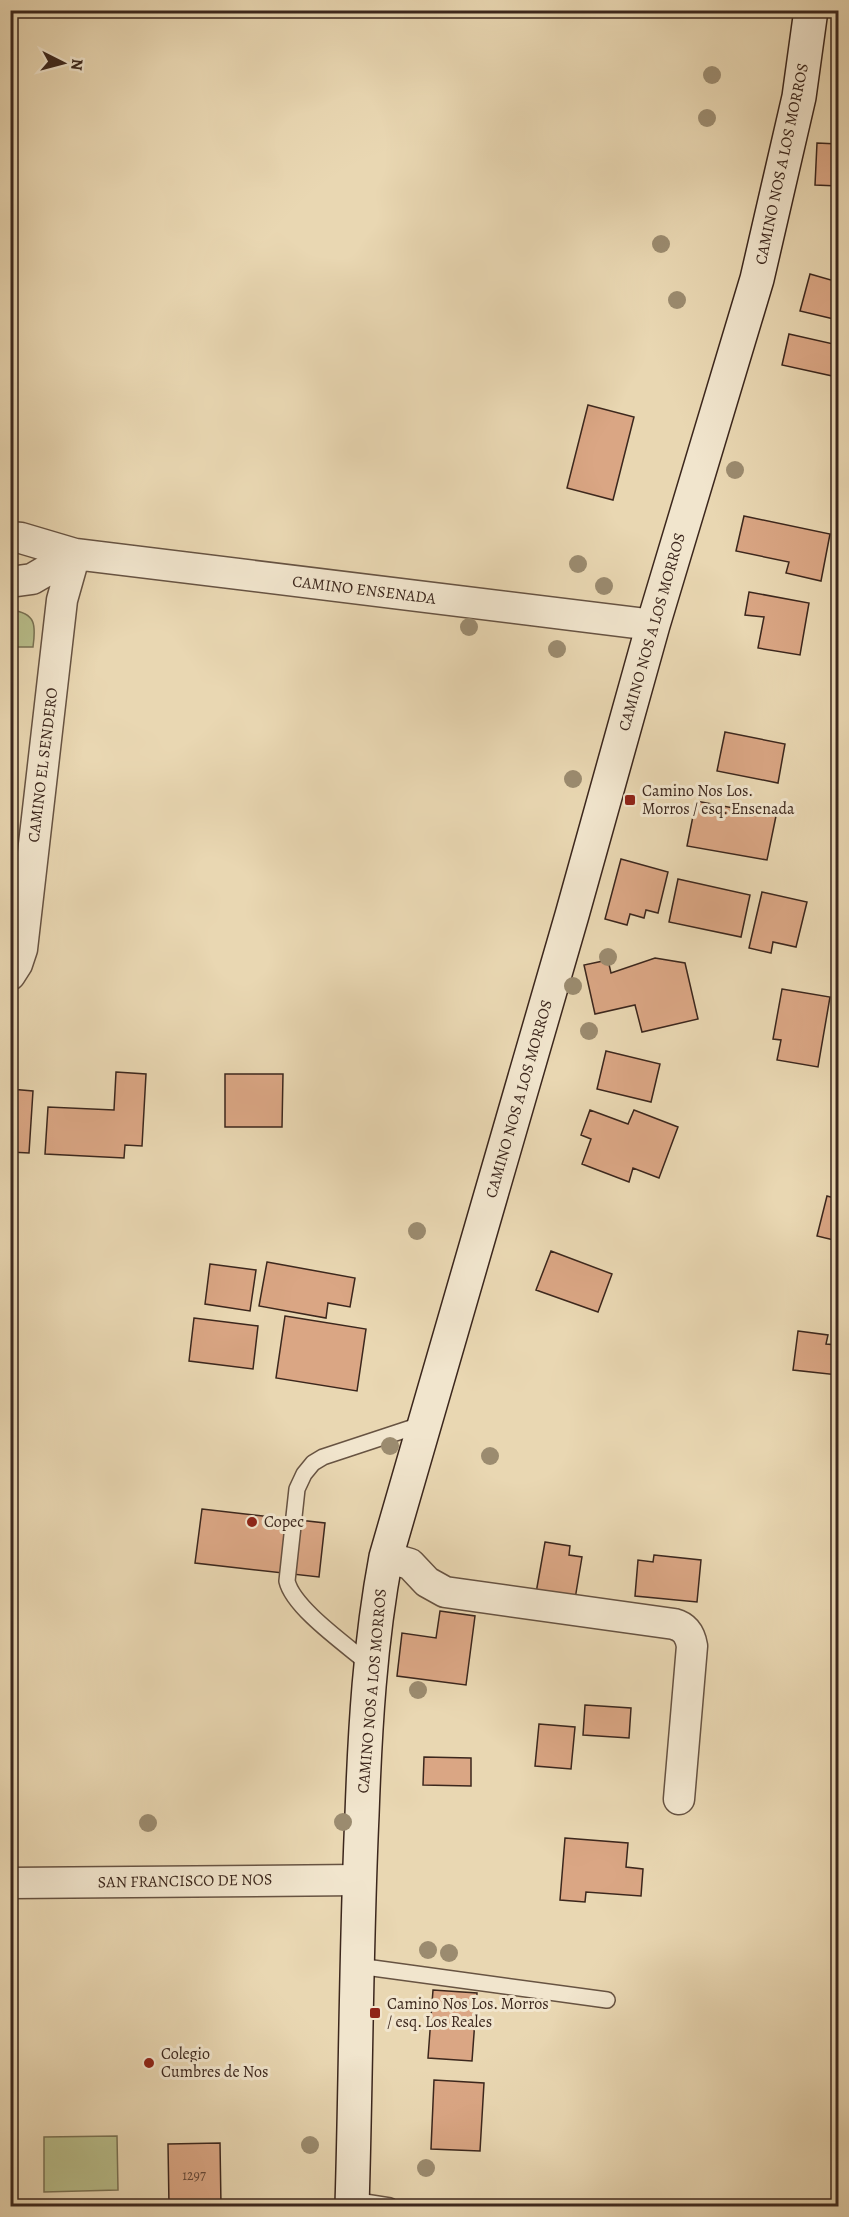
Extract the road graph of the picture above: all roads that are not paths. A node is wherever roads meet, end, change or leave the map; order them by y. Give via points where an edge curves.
1 (811, 10) edge
2 (10, 537) edge
3 (75, 554) junction
4 (10, 582) edge
5 (653, 625) junction
6 (10, 975) edge
7 (423, 1424) junction
8 (386, 1557) junction
9 (370, 1665) junction
10 (679, 1799) dead end
11 (359, 1880) junction
12 (10, 1883) edge
13 (358, 1966) junction
14 (608, 2000) dead end
15 (352, 2204) edge
16 (390, 2206) edge

1 - 5 main road, CAMINO NOS A LOS MORROS via 799,97 757,279
2 - 3 street, CAMINO ENSENADA
3 - 4 street via 32,579
3 - 5 street, CAMINO ENSENADA
3 - 6 street, CAMINO EL SENDERO via 62,600 22,949
5 - 7 main road, CAMINO NOS A LOS MORROS
7 - 8 main road, CAMINO NOS A LOS MORROS
7 - 9 lane via 323,1457 304,1474 297,1489 288,1586 314,1617
8 - 9 main road, CAMINO NOS A LOS MORROS
8 - 10 street via 410,1564 427,1582 445,1592 683,1627 692,1646
9 - 11 main road, CAMINO NOS A LOS MORROS
11 - 12 street, SAN FRANCISCO DE NOS
11 - 13 main road, CAMINO NOS A LOS MORROS
13 - 14 lane
13 - 15 main road, CAMINO NOS A LOS MORROS
15 - 16 lane

